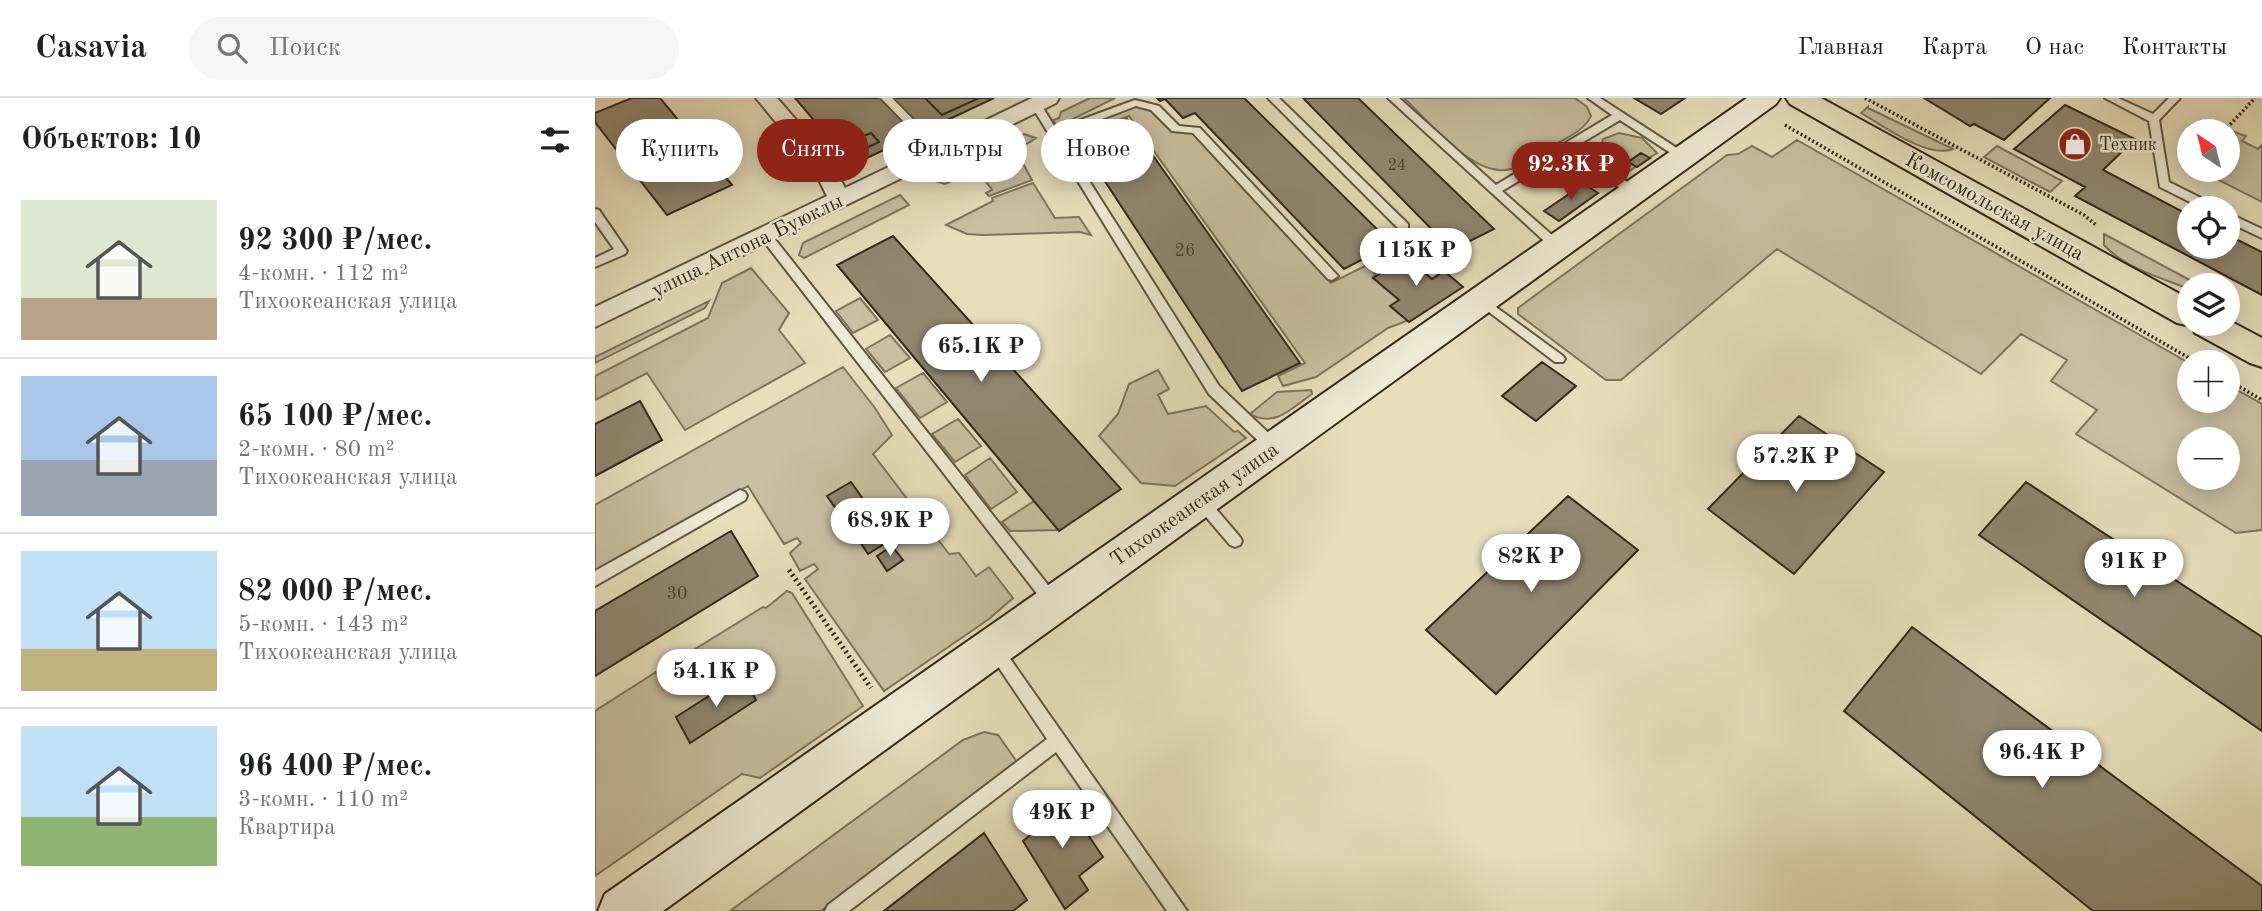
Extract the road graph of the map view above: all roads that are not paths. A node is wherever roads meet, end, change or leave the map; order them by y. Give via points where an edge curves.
1 (765, 98) edge
2 (886, 98) edge
3 (1273, 98) edge
4 (1393, 98) edge
5 (1593, 98) edge
6 (2110, 98) edge
7 (2175, 98) edge
8 (1043, 101) edge
9 (1782, 105) edge
10 (1619, 115) junction
11 (907, 119) edge
12 (1006, 119) edge
13 (1049, 119) edge
14 (1093, 119) edge
15 (2154, 119) junction
16 (1567, 147) junction
17 (1684, 156) junction
18 (883, 179) edge
19 (1084, 182) edge
20 (1495, 190) junction
21 (1634, 192) junction
22 (2188, 196) edge
23 (840, 199) junction
24 (595, 213) edge
25 (2240, 222) edge
26 (1404, 227) dead end
27 (2262, 234) edge
28 (766, 236) junction
29 (1557, 246) junction
30 (595, 263) edge
31 (1332, 276) dead end
32 (1481, 300) junction
33 (2177, 308) edge
34 (595, 318) edge
35 (2229, 336) edge
36 (2262, 354) edge
37 (1559, 359) dead end
38 (1275, 447) junction
39 (740, 496) dead end
40 (1200, 500) junction
41 (1235, 541) dead end
42 (595, 579) edge
43 (1054, 604) junction
44 (993, 647) junction
45 (1058, 741) junction
46 (622, 911) edge
47 (834, 911) edge
48 (1178, 911) edge

1 - 23 street via 821,163
2 - 11 lane
3 - 26 lane
4 - 20 lane
5 - 10 lane
6 - 15 lane
7 - 15 lane
8 - 12 street, улица Антона Буюклы
8 - 13 lane
9 - 17 street, Тихоокеанская улица
9 - 33 main road, Комсомольская улица
10 - 16 lane
10 - 17 lane
14 - 31 lane via 1135,103 1155,108 1176,129 1196,130
15 - 22 lane via 2164,184
16 - 20 lane
16 - 21 lane
17 - 21 street, Тихоокеанская улица
18 - 23 street, улица Антона Буюклы
19 - 38 lane via 1214,390
20 - 29 lane
21 - 29 street, Тихоокеанская улица
23 - 28 street, улица Антона Буюклы
24 - 30 lane via 621,251
25 - 27 lane
28 - 34 street, улица Антона Буюклы
28 - 43 lane
29 - 32 street, Тихоокеанская улица
32 - 37 lane
32 - 38 street, Тихоокеанская улица
35 - 36 main road
38 - 40 street, Тихоокеанская улица
39 - 42 lane
40 - 41 lane
40 - 43 street, Тихоокеанская улица
43 - 44 street, Тихоокеанская улица
44 - 45 lane
44 - 46 street, Тихоокеанская улица
45 - 47 lane
45 - 48 lane

